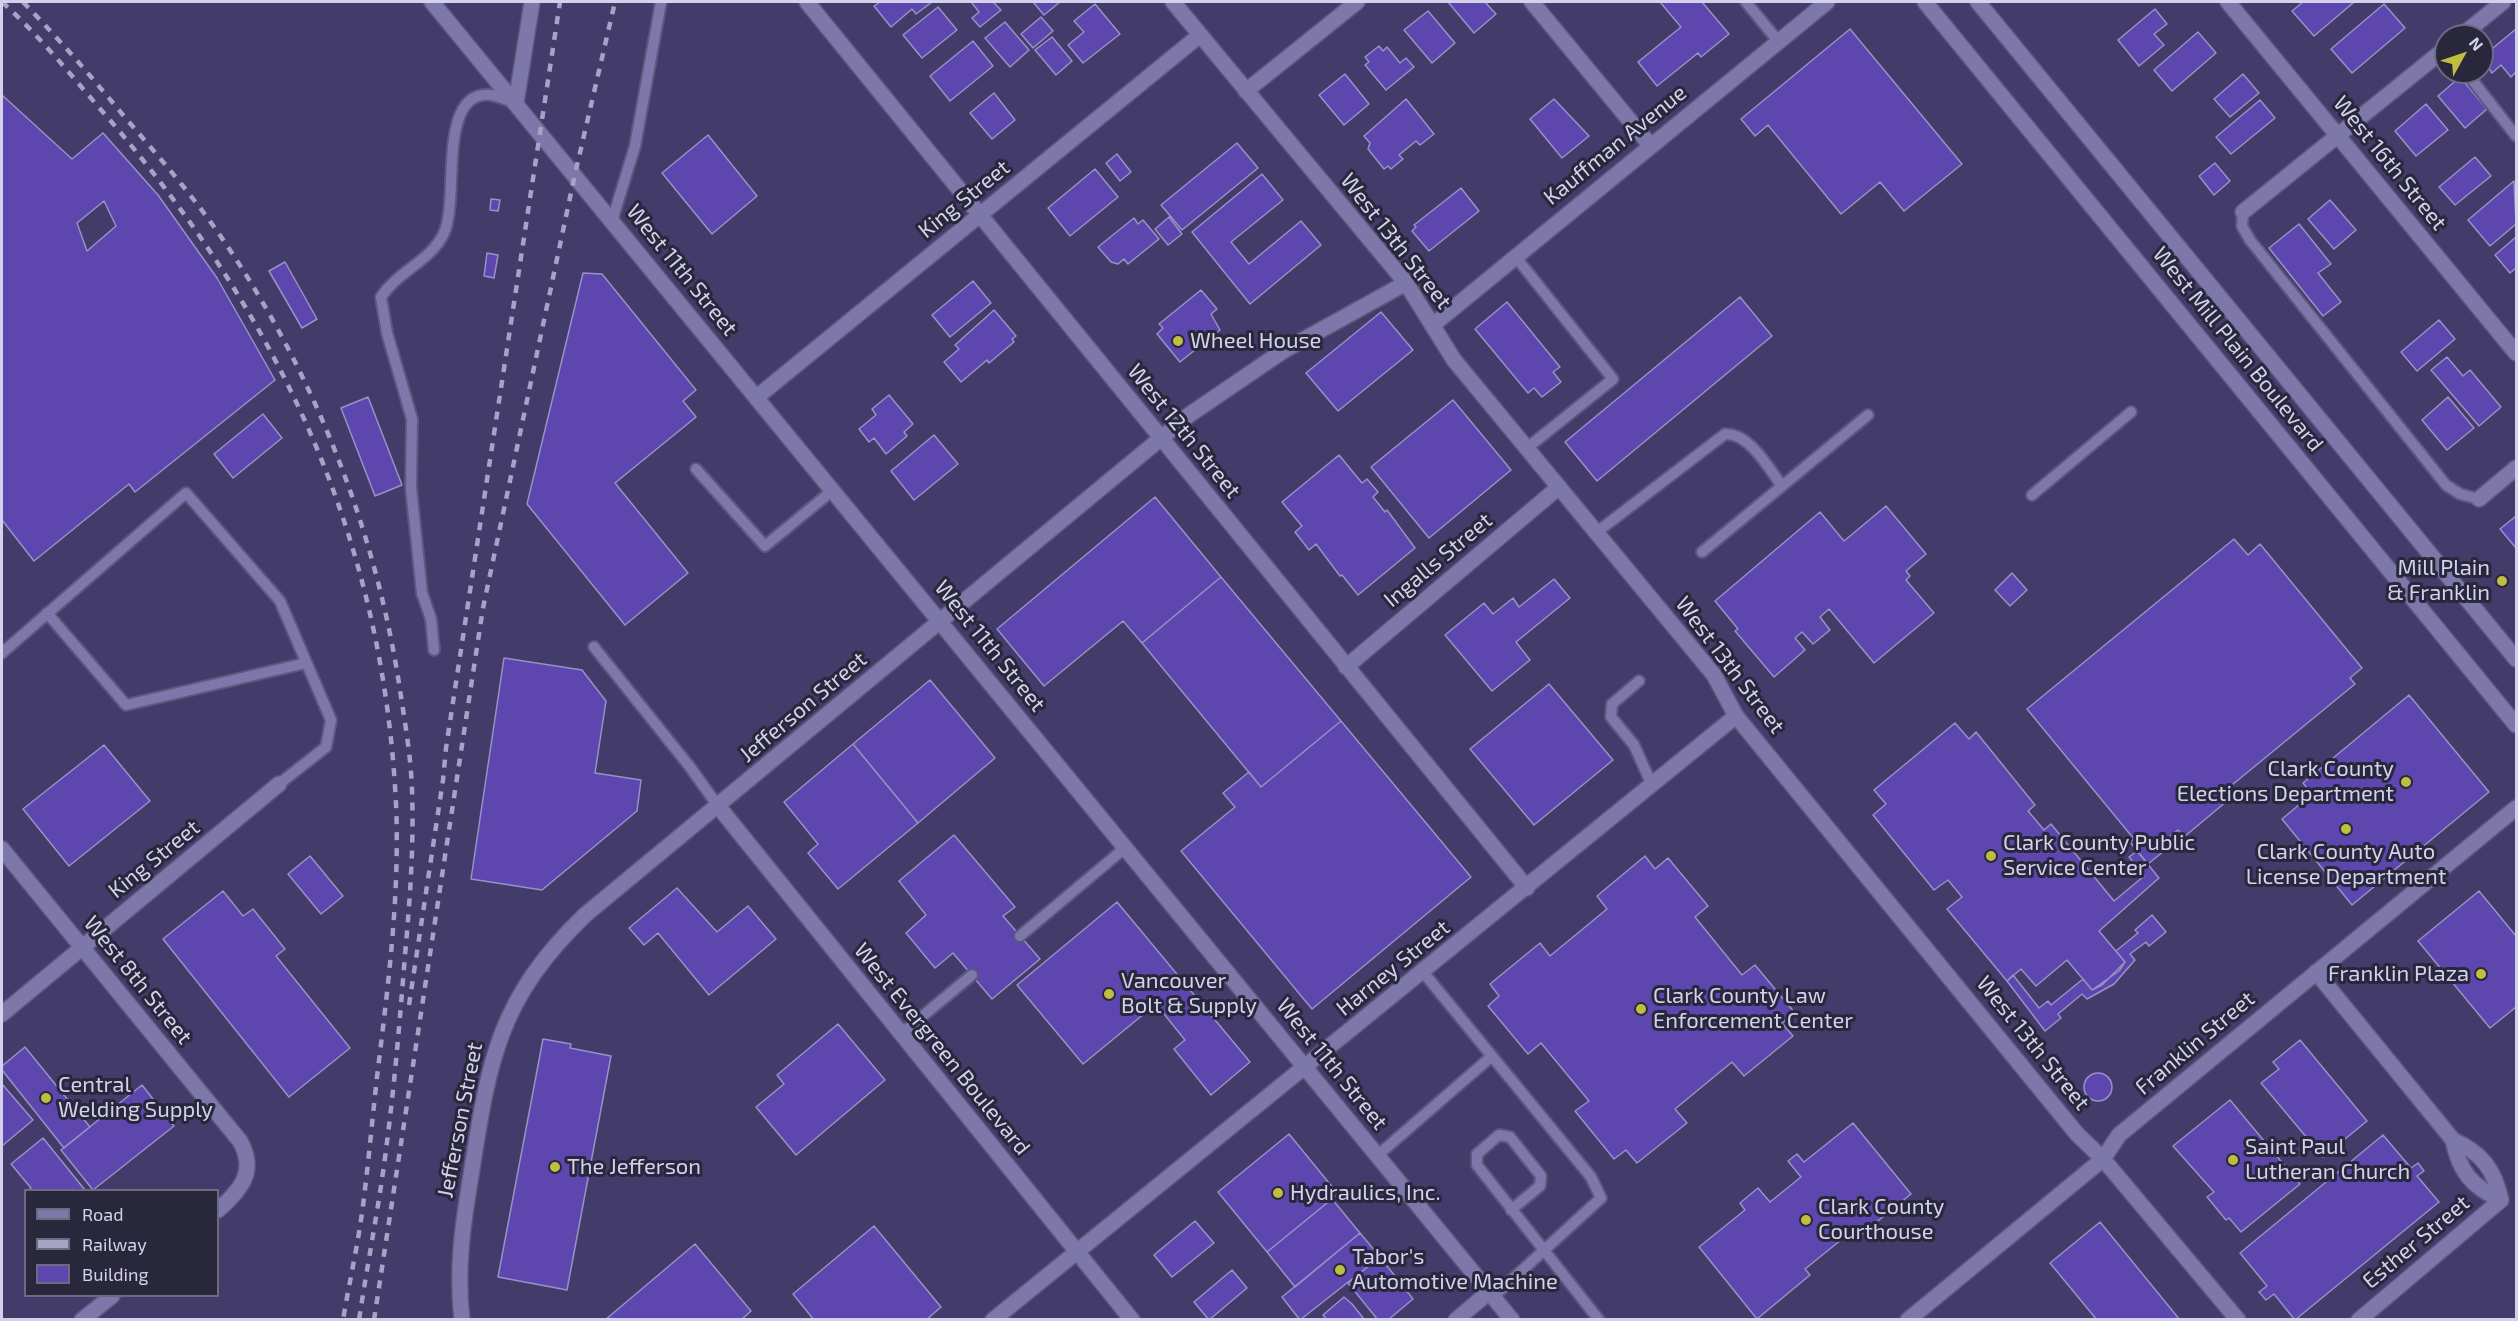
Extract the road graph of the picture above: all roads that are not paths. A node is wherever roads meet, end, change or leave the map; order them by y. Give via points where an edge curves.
1 (432, 2) edge
2 (532, 2) edge
3 (661, 2) edge
4 (807, 2) edge
5 (1173, 2) edge
6 (1357, 2) edge
7 (1532, 2) edge
8 (1746, 2) edge
9 (1827, 2) edge
10 (1925, 2) edge
11 (1978, 2) edge
12 (2228, 2) edge
13 (2503, 2) edge
14 (2476, 24) edge
15 (1200, 35) junction
16 (1778, 41) junction
17 (2434, 58) edge
18 (2476, 84) edge
19 (1245, 92) junction
20 (516, 102) junction
21 (2339, 135) junction
22 (2517, 136) edge
23 (1650, 145) junction
24 (2243, 212) joint
25 (981, 214) junction
26 (612, 220) junction
27 (1515, 256) junction
28 (1406, 283) junction
29 (1434, 324) junction
30 (2517, 353) edge
31 (757, 397) junction
32 (2131, 412) dead end
33 (1868, 415) dead end
34 (1161, 439) junction
35 (1527, 448) junction
36 (2517, 468) edge
37 (696, 469) dead end
38 (1782, 486) junction
39 (1559, 487) junction
40 (833, 490) junction
41 (2032, 495) dead end
42 (2479, 499) joint
43 (1597, 532) junction
44 (1702, 552) dead end
45 (47, 613) junction
46 (941, 621) junction
47 (594, 647) dead end
48 (434, 650) dead end
49 (2, 653) edge
50 (2517, 659) edge
51 (306, 663) junction
52 (1346, 667) junction
53 (1639, 681) dead end
54 (1736, 716) junction
55 (2517, 724) edge
56 (279, 784) joint
57 (1652, 785) junction
58 (718, 806) junction
59 (2517, 808) edge
60 (1126, 847) junction
61 (2, 849) edge
62 (1527, 888) junction
63 (1020, 936) dead end
64 (82, 947) junction
65 (1424, 972) junction
66 (2316, 972) junction
67 (972, 975) dead end
68 (2, 1014) edge
69 (901, 1034) junction
70 (1492, 1056) junction
71 (1306, 1068) junction
72 (1378, 1155) junction
73 (2103, 1158) junction
74 (219, 1208) edge
75 (1511, 1210) junction
76 (1076, 1251) junction
77 (1544, 1252) junction
78 (1491, 1294) junction
79 (111, 1297) edge
80 (82, 1320) edge
81 (462, 1320) edge
82 (993, 1320) edge
83 (1132, 1320) edge
84 (1455, 1320) edge
85 (1512, 1320) edge
86 (1599, 1320) edge
87 (1908, 1320) edge
88 (2238, 1320) edge
89 (2359, 1320) edge

1 - 20 street, West 11th Street
2 - 20 street
3 - 26 lane via 635,146
4 - 25 street, West 12th Street
5 - 15 street, West 13th Street
6 - 19 street
7 - 23 street
8 - 16 lane
9 - 16 street, Kauffman Avenue
10 - 55 street, West Mill Plain Boulevard
11 - 50 street, West Mill Plain Boulevard
12 - 21 street, West 16th Street
13 - 14 street
15 - 19 street, West 13th Street
15 - 25 street, King Street
16 - 23 street, Kauffman Avenue
17 - 21 street
18 - 22 lane
19 - 28 street, West 13th Street
20 - 26 street, West 11th Street
20 - 48 lane via 489,95 462,106 456,123 452,210 444,234 430,254 389,284 381,297 387,333 412,419 411,488 422,593 431,619
21 - 24 street
21 - 30 street, West 16th Street
23 - 27 street, Kauffman Avenue
24 - 42 lane via 2242,226 2250,240 2446,485
25 - 31 street, King Street
25 - 34 street, West 12th Street
26 - 31 street, West 11th Street
27 - 29 street, Kauffman Avenue
27 - 35 lane via 1613,380
28 - 29 street, West 13th Street
28 - 34 street, Jefferson Street via 1283,351 1189,415
29 - 35 street, West 13th Street via 1454,360
31 - 40 street, West 11th Street
32 - 41 lane
33 - 38 lane
34 - 46 street, Jefferson Street
34 - 52 street, West 12th Street
35 - 39 street, West 13th Street
36 - 42 street
37 - 40 lane via 765,546
38 - 43 lane via 1749,444 1734,433 1725,434
38 - 44 lane
39 - 43 street, West 13th Street
39 - 52 street, Ingalls Street
40 - 46 street, West 11th Street
43 - 54 street, West 13th Street via 1714,675
45 - 49 lane
45 - 51 lane via 126,705
45 - 51 lane via 186,493 280,602
46 - 58 street, Jefferson Street
46 - 60 street, West 11th Street
47 - 58 lane
51 - 56 lane via 330,720 327,747
52 - 62 street, West 12th Street
53 - 57 lane via 1612,704 1611,717 1634,745
54 - 57 street, Harney Street
54 - 73 street, West 13th Street via 2077,1134
56 - 64 street, King Street
57 - 62 street, Harney Street
58 - 69 street, West Evergreen Boulevard
58 - 81 street, Jefferson Street via 567,932 539,965 510,1012 487,1078 464,1222 459,1274
59 - 66 street, Franklin Street
60 - 63 lane
60 - 71 street, West 11th Street
61 - 64 street, West 8th Street
62 - 65 street, Harney Street
64 - 68 street, King Street
64 - 74 street, West 8th Street via 240,1141 248,1161 247,1175 241,1189
65 - 70 lane
65 - 71 street, Harney Street
66 - 73 street, Franklin Street via 2119,1135
66 - 89 street, Esther Street via 2453,1140 2457,1162 2463,1170 2481,1191 2501,1200
67 - 69 lane
69 - 76 street, West Evergreen Boulevard
70 - 72 lane
70 - 77 lane via 1591,1177 1601,1198
71 - 72 street, West 11th Street
71 - 76 street, Harney Street
72 - 78 street, West 11th Street
73 - 87 street, Franklin Street
73 - 88 street, West 13th Street
75 - 75 lane via 1477,1165 1477,1154 1499,1136 1510,1137 1541,1176 1540,1186
75 - 77 lane
76 - 82 street, Harney Street
76 - 83 street, West Evergreen Boulevard
77 - 78 lane
77 - 86 lane
78 - 84 street
78 - 85 street, West 11th Street
79 - 80 street

